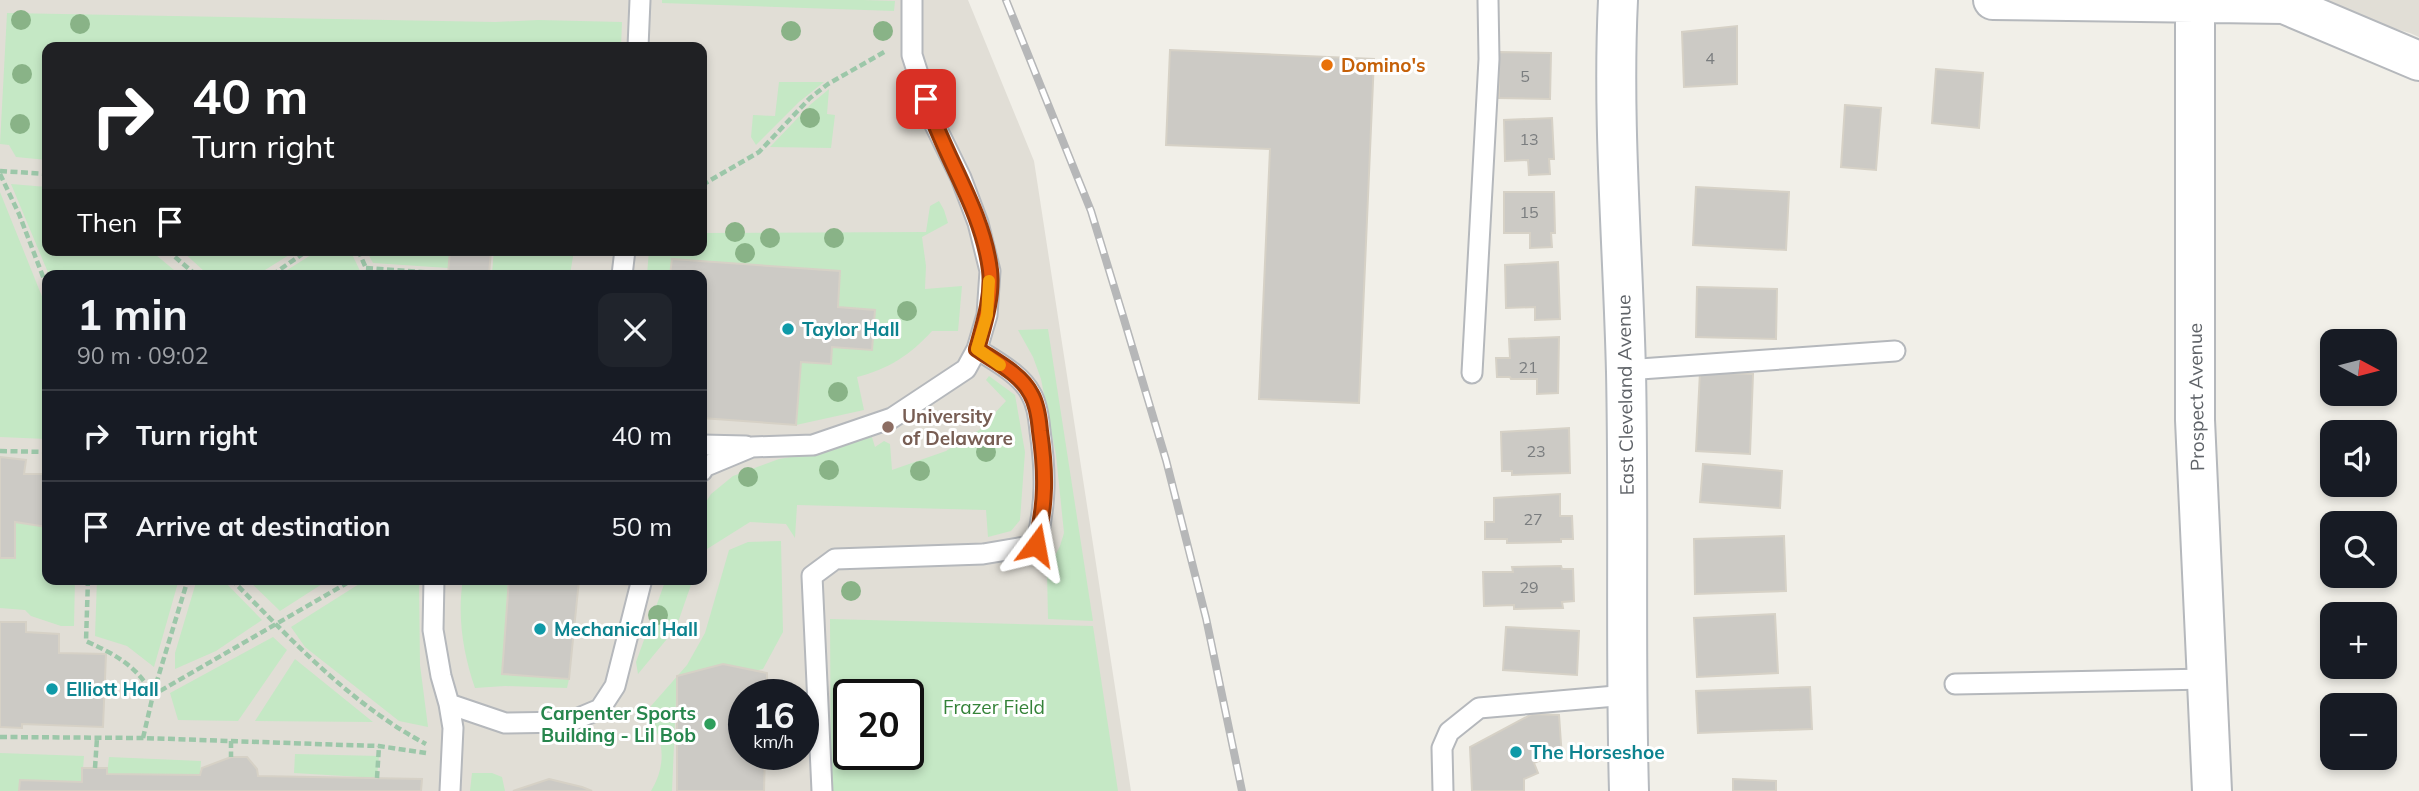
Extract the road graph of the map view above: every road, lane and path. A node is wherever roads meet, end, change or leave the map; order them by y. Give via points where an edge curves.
1 (640, 0) edge
2 (912, 0) edge
3 (1488, 0) edge
4 (1618, 0) edge
5 (1993, 0) edge
6 (2285, 2) edge
7 (2195, 3) junction
8 (911, 34) junction
9 (638, 42) edge
10 (2419, 61) edge
11 (0, 172) edge
12 (42, 174) edge
13 (707, 181) edge
14 (174, 256) edge
15 (299, 256) edge
16 (361, 256) edge
17 (366, 268) joint
18 (191, 270) edge
19 (279, 270) edge
20 (386, 270) edge
21 (42, 274) edge
22 (977, 349) junction
23 (1895, 351) dead end
24 (1626, 370) junction
25 (1472, 373) dead end
26 (707, 445) edge
27 (752, 447) junction
28 (0, 451) edge
29 (42, 452) edge
30 (707, 466) edge
31 (88, 585) edge
32 (186, 585) edge
33 (237, 585) edge
34 (344, 585) edge
35 (434, 585) edge
36 (640, 585) edge
37 (276, 624) junction
38 (2207, 678) junction
39 (1955, 684) dead end
40 (153, 695) junction
41 (1627, 695) junction
42 (449, 704) junction
43 (0, 737) edge
44 (97, 738) junction
45 (143, 738) junction
46 (230, 741) junction
47 (379, 746) junction
48 (231, 757) dead end
49 (451, 757) junction
50 (95, 768) dead end
51 (377, 778) dead end
52 (450, 791) edge
53 (822, 791) edge
54 (1443, 791) edge
55 (1629, 791) edge
56 (2212, 791) edge

1 - 9 lane
2 - 8 lane
3 - 25 lane via 1489,59
4 - 24 street, East Cleveland Avenue
5 - 7 street
6 - 7 street
6 - 10 street
7 - 38 street, Prospect Avenue via 2194,419
8 - 13 path via 828,84 759,152
8 - 22 lane via 912,55 933,121 961,178 990,271 987,315
11 - 12 path
11 - 21 path
14 - 18 path
15 - 19 path
16 - 17 path
17 - 20 path
22 - 27 lane via 966,369 892,418 813,445
22 - 53 lane via 1013,373 1031,393 1039,419 1046,482 1036,545 983,554 835,559 812,576
23 - 24 lane
24 - 41 street, East Cleveland Avenue
26 - 27 lane
27 - 30 lane
28 - 29 path
31 - 40 path via 86,641 129,664
32 - 40 path
33 - 37 path
34 - 37 path
35 - 42 lane via 433,630
36 - 42 lane via 615,686 600,709 569,722 505,723
37 - 40 path
37 - 49 path via 309,659 399,730
38 - 39 lane
38 - 56 street, Prospect Avenue
40 - 45 path
41 - 54 lane via 1479,708 1449,732 1442,748
41 - 55 street, East Cleveland Avenue
42 - 49 lane
43 - 44 path
44 - 45 path
44 - 50 path
45 - 46 path
46 - 47 path
46 - 48 path
47 - 49 path
47 - 51 path
49 - 52 lane

